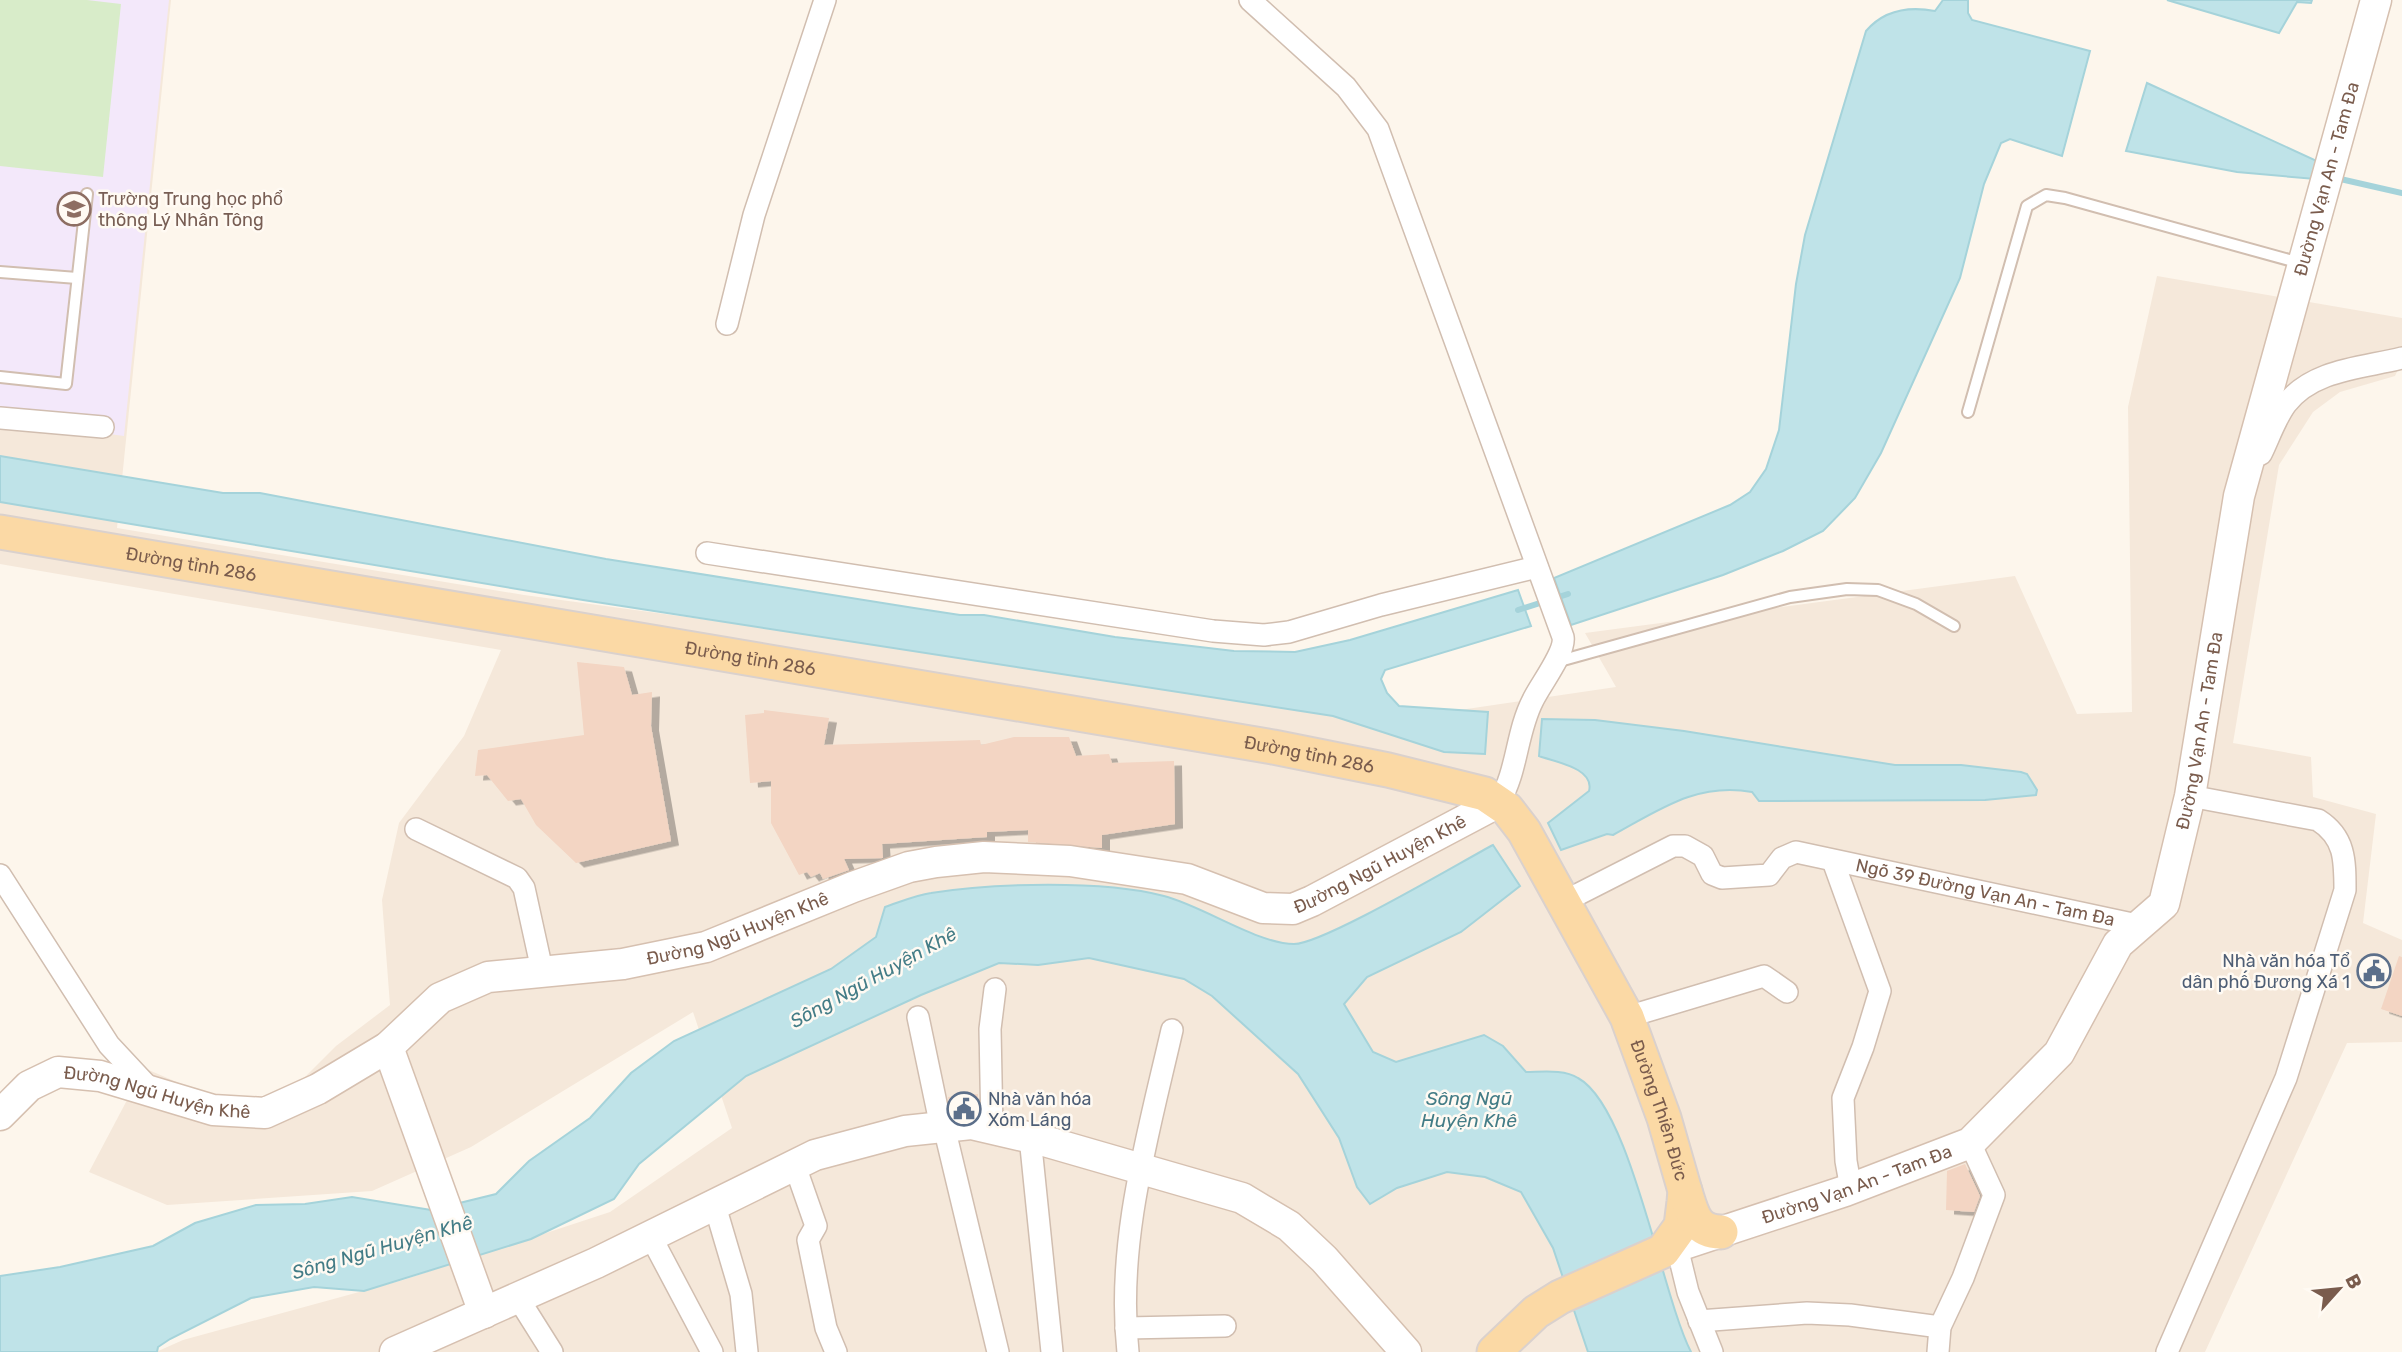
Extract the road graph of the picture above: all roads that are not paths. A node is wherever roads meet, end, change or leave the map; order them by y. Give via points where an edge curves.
1 (825, 0) edge
2 (1250, 0) edge
3 (2376, 0) edge
4 (87, 194) dead end
5 (2303, 264) junction
6 (0, 272) edge
7 (77, 278) junction
8 (727, 324) dead end
9 (2402, 358) edge
10 (0, 377) edge
11 (1968, 412) dead end
12 (0, 418) edge
13 (103, 427) dead end
14 (2239, 496) junction
15 (0, 532) edge
16 (707, 553) dead end
17 (1539, 573) junction
18 (1954, 626) dead end
19 (1554, 663) junction
20 (2190, 796) junction
21 (1499, 802) junction
22 (416, 829) dead end
23 (1833, 861) junction
24 (0, 874) edge
25 (1565, 901) junction
26 (2137, 925) junction
27 (542, 970) junction
28 (995, 989) dead end
29 (1787, 992) dead end
30 (918, 1017) dead end
31 (1627, 1017) junction
32 (1172, 1030) dead end
33 (388, 1047) junction
34 (151, 1090) junction
35 (0, 1115) edge
36 (942, 1127) junction
37 (992, 1129) junction
38 (1030, 1137) junction
39 (1970, 1143) junction
40 (795, 1166) junction
41 (1139, 1170) junction
42 (1851, 1189) junction
43 (1685, 1191) junction
44 (715, 1206) junction
45 (1721, 1233) junction
46 (651, 1237) junction
47 (1670, 1249) junction
48 (518, 1298) junction
49 (480, 1305) junction
50 (1699, 1321) junction
51 (1225, 1326) dead end
52 (1940, 1327) junction
53 (1126, 1328) junction
54 (403, 1350) edge
55 (552, 1352) edge
56 (712, 1352) edge
57 (747, 1352) edge
58 (836, 1352) edge
59 (998, 1352) edge
60 (1052, 1352) edge
61 (1128, 1352) edge
62 (1406, 1352) edge
63 (1494, 1352) edge
64 (1713, 1352) edge
65 (1938, 1352) edge
66 (2167, 1352) edge

1 - 8 street via 754,215
2 - 17 street via 1346,87 1378,129
3 - 5 street, Đường Vạn An - Tam Đa
4 - 7 lane
5 - 11 lane via 2065,198 2038,197 2026,206
5 - 14 street, Đường Vạn An - Tam Đa
6 - 7 lane
7 - 10 lane via 66,384
9 - 14 street via 2332,373 2287,403
12 - 13 street
14 - 20 street, Đường Vạn An - Tam Đa
15 - 21 main road, Đường tỉnh 286 via 1273,747 1388,770 1485,794
16 - 17 street via 1264,635 1381,605
17 - 19 street via 1563,637
18 - 19 lane via 1916,604 1878,590 1847,589 1790,597
19 - 21 street via 1524,718 1510,779
20 - 26 street, Đường Vạn An - Tam Đa via 2164,904
20 - 66 street via 2318,820 2332,829 2340,842 2345,890 2286,1078
21 - 25 main road, Đường Thiên Đức via 1524,831
21 - 27 street, Đường Ngũ Huyện Khê via 1293,909 1263,908 1203,884 1148,872 1070,861 984,857 909,867 706,947 623,964
22 - 27 street via 517,878 524,888
23 - 25 street, Ngõ 39 Đường Vạn An - Tam Đa via 1796,852 1782,858 1769,875 1722,877 1712,874 1696,851 1673,846
23 - 26 street, Ngõ 39 Đường Vạn An - Tam Đa
23 - 42 street via 1880,991 1843,1098
24 - 34 street via 109,1045
25 - 31 main road, Đường Thiên Đức
26 - 39 street, Đường Vạn An - Tam Đa via 2118,944 2059,1053
27 - 33 street, Đường Ngũ Huyện Khê via 488,977 440,998
28 - 37 street via 990,1029
29 - 31 street via 1764,976
30 - 36 street
31 - 43 main road, Đường Thiên Đức
32 - 41 street
33 - 34 street, Đường Ngũ Huyện Khê via 318,1089 265,1113 212,1111
33 - 49 street
34 - 35 street, Đường Ngũ Huyện Khê via 100,1076 58,1072 29,1086
36 - 37 street via 971,1124
36 - 40 street via 815,1155
36 - 59 street
37 - 38 street
38 - 41 street
38 - 60 street
39 - 42 street, Đường Vạn An - Tam Đa
39 - 52 street via 1994,1195
40 - 44 street
40 - 58 street via 816,1226 808,1240 826,1328
41 - 53 street via 1123,1290
41 - 62 street via 1242,1198 1289,1226
42 - 45 street, Đường Vạn An - Tam Đa
43 - 45 main road via 1700,1226
43 - 47 main road, Đường Thiên Đức via 1681,1227
44 - 46 street
44 - 57 street via 741,1294
45 - 47 street, Đường Vạn An - Tam Đa
46 - 48 street
46 - 56 street
47 - 50 street
47 - 63 main road via 1560,1297 1535,1312
48 - 49 street
48 - 55 street
49 - 54 street
50 - 52 street via 1807,1313
50 - 64 street
51 - 53 street
52 - 65 street
53 - 61 street

